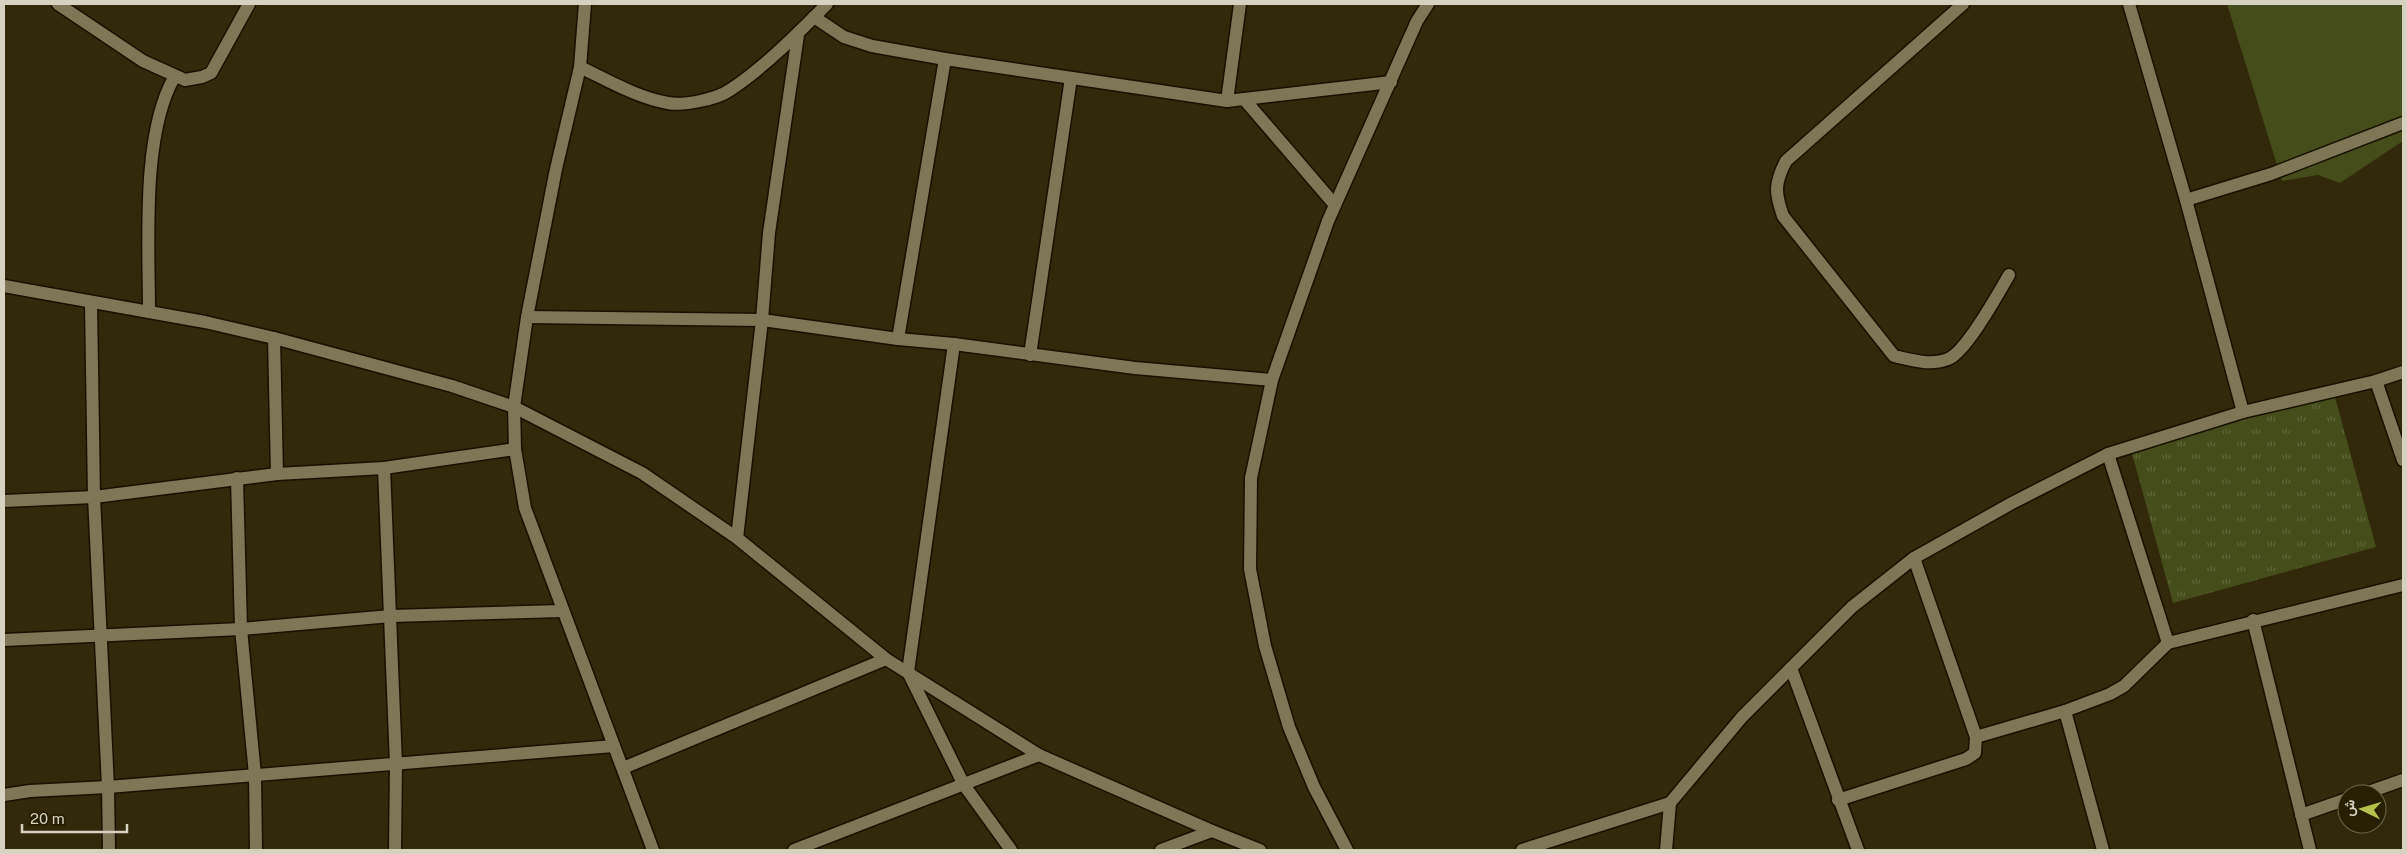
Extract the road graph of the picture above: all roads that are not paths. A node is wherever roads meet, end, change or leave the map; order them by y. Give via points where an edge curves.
1 (58, 4) edge
2 (249, 4) edge
3 (585, 4) edge
4 (827, 4) edge
5 (1240, 4) edge
6 (1428, 4) edge
7 (1963, 4) edge
8 (2129, 4) edge
9 (814, 17) junction
10 (798, 35) junction
11 (945, 59) junction
12 (580, 67) junction
13 (175, 76) junction
14 (1071, 78) junction
15 (1391, 82) junction
16 (1244, 99) junction
17 (1227, 101) junction
18 (2403, 123) edge
19 (2186, 200) junction
20 (1335, 205) junction
21 (2009, 275) dead end
22 (4, 286) edge
23 (91, 302) junction
24 (149, 312) junction
25 (527, 317) junction
26 (762, 320) junction
27 (274, 338) junction
28 (898, 340) junction
29 (954, 344) junction
30 (1030, 355) junction
31 (2403, 372) edge
32 (1272, 380) junction
33 (2376, 381) junction
34 (514, 407) junction
35 (2243, 412) junction
36 (515, 449) junction
37 (2108, 454) junction
38 (2403, 460) edge
39 (384, 468) junction
40 (277, 474) junction
41 (237, 478) junction
42 (94, 497) junction
43 (4, 501) edge
44 (737, 538) junction
45 (1914, 558) junction
46 (2403, 585) edge
47 (563, 611) junction
48 (391, 616) junction
49 (2254, 620) junction
50 (241, 629) junction
51 (100, 634) junction
52 (4, 640) edge
53 (2168, 643) junction
54 (886, 659) junction
55 (1791, 668) junction
56 (908, 672) junction
57 (2065, 712) junction
58 (1976, 737) junction
59 (614, 746) junction
60 (1039, 754) junction
61 (396, 764) junction
62 (623, 768) junction
63 (254, 775) junction
64 (2403, 780) edge
65 (964, 785) junction
66 (2387, 786) edge
67 (108, 787) junction
68 (4, 795) edge
69 (1838, 800) junction
70 (2337, 802) edge
71 (1670, 803) junction
72 (2301, 815) junction
73 (1212, 831) junction
74 (109, 850) edge
75 (256, 850) edge
76 (395, 850) edge
77 (653, 850) edge
78 (794, 850) edge
79 (1011, 850) edge
80 (1161, 850) edge
81 (1260, 850) edge
82 (1347, 850) edge
83 (1522, 850) edge
84 (1666, 850) edge
85 (1858, 850) edge
86 (2103, 850) edge
87 (2310, 850) edge

1 - 13 street via 143,61
2 - 13 street via 211,73 185,80
3 - 12 street
4 - 9 street
5 - 17 street
6 - 15 street
7 - 21 street via 1786,161 1777,179 1777,199 1783,216 1894,356 1923,362 1949,359 1975,332
8 - 19 street
9 - 10 street
9 - 11 street via 844,37 872,46
10 - 12 street via 729,91 689,104 668,103 645,96
10 - 26 street via 769,233
11 - 14 street
11 - 28 street
12 - 25 street
13 - 24 street via 168,87 154,135 149,222
14 - 17 street
14 - 30 street
15 - 16 street
15 - 20 street
16 - 17 street
16 - 20 street
18 - 19 street via 2272,174
19 - 35 street
20 - 32 street
22 - 23 street
23 - 24 street
23 - 42 street
24 - 27 street
25 - 26 street
25 - 34 street
26 - 28 street
26 - 44 street
27 - 34 street via 452,386
27 - 40 street
28 - 29 street
29 - 30 street
29 - 56 street
30 - 32 street
31 - 33 street
32 - 82 street via 1251,478 1250,568 1265,646 1290,727 1314,787
33 - 35 street
33 - 38 street
34 - 36 street
34 - 44 street via 642,473
35 - 37 street
36 - 39 street
36 - 47 street via 525,508
37 - 45 street
37 - 53 street
39 - 40 street
39 - 48 street
40 - 41 street
41 - 42 street
41 - 50 street
42 - 43 street
42 - 51 street
44 - 54 street
45 - 55 street via 1852,607
45 - 58 street
46 - 49 street
47 - 48 street
47 - 59 street
48 - 50 street
48 - 61 street
49 - 53 street
49 - 72 street
50 - 51 street
50 - 63 street
51 - 52 street
51 - 67 street
53 - 57 street via 2124,686
54 - 56 street
54 - 62 street
55 - 69 street
55 - 71 street via 1742,717
56 - 60 street
56 - 65 street
57 - 58 street
57 - 86 street
58 - 69 street via 1972,757
59 - 61 street
59 - 62 street
60 - 65 street
60 - 73 street
61 - 63 street
61 - 76 street
62 - 77 street
63 - 67 street
63 - 75 street
64 - 66 street
65 - 78 street
65 - 79 street
67 - 68 street
67 - 74 street
69 - 85 street
70 - 72 street
71 - 83 street
71 - 84 street
72 - 87 street
73 - 80 street
73 - 81 street

